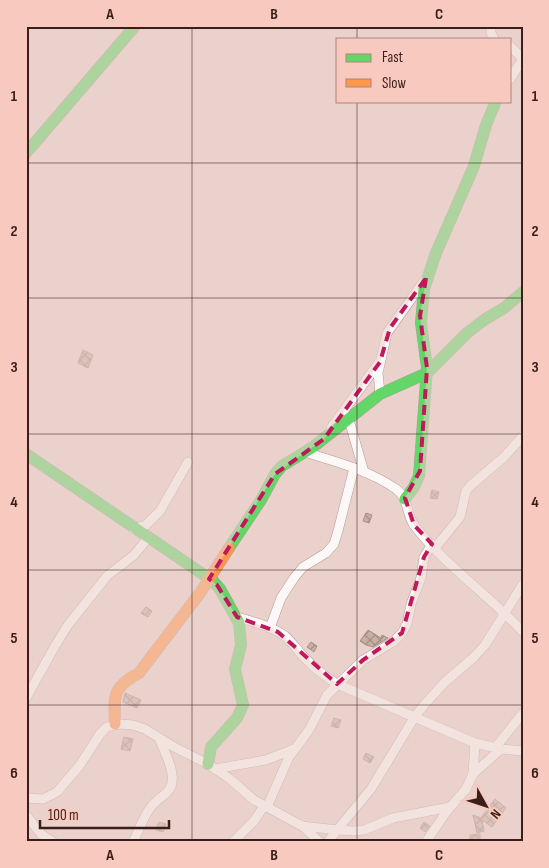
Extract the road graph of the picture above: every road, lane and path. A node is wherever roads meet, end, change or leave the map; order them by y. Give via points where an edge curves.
1 (135, 26) edge
2 (491, 26) edge
3 (493, 38) edge
4 (512, 48) edge
5 (523, 59) edge
6 (512, 76) edge
7 (496, 102) edge
8 (26, 152) edge
9 (426, 278) junction
10 (523, 292) edge
11 (380, 362) junction
12 (427, 373) junction
13 (380, 394) junction
14 (349, 420) junction
15 (523, 436) edge
16 (324, 439) junction
17 (305, 452) junction
18 (26, 454) edge
19 (188, 462) dead end
20 (354, 468) junction
21 (364, 472) junction
22 (405, 499) junction
23 (133, 528) junction
24 (148, 538) junction
25 (433, 546) junction
26 (209, 579) junction
27 (523, 584) edge
28 (505, 614) junction
29 (237, 617) junction
30 (270, 628) junction
31 (523, 632) edge
32 (337, 684) junction
33 (26, 698) edge
34 (523, 712) edge
35 (414, 718) junction
36 (115, 724) junction
37 (159, 738) junction
38 (474, 743) junction
39 (294, 749) junction
40 (498, 749) junction
41 (520, 753) edge
42 (212, 766) junction
43 (473, 774) junction
44 (26, 798) edge
45 (266, 807) junction
46 (450, 807) junction
47 (26, 815) edge
48 (302, 826) junction
49 (336, 830) junction
50 (53, 842) edge
51 (133, 842) edge
52 (233, 842) edge
53 (320, 842) edge
54 (328, 842) edge
55 (426, 842) edge

1 - 8 street
2 - 3 street
4 - 5 street
5 - 6 street
7 - 9 street via 474,167
9 - 11 street via 390,328
9 - 12 street via 420,316
10 - 12 street via 475,326
11 - 13 street
11 - 16 street
12 - 13 street
12 - 22 street via 419,476
13 - 14 street
14 - 16 street
14 - 21 street
15 - 25 street via 504,458 470,486 460,517
16 - 17 street
17 - 20 street
17 - 26 street via 274,474 261,500
18 - 23 street
19 - 23 street via 160,511 146,525
20 - 21 street
20 - 30 street via 334,544 326,553 302,567 281,598
21 - 22 street via 397,489
22 - 25 street via 414,525
23 - 24 street
24 - 26 street
24 - 33 street via 134,555 107,576 68,626
25 - 28 street
25 - 32 street via 424,557 421,578 402,633 363,660
26 - 29 street via 217,584
26 - 36 street via 140,671 119,687
27 - 28 street
28 - 31 street
28 - 35 street via 474,657 445,682
29 - 30 street
29 - 42 street via 241,645 236,669 243,705 237,718 211,747
30 - 32 street via 286,637 314,668
32 - 35 street
32 - 39 street
34 - 40 street
35 - 38 street
35 - 49 street via 382,774
36 - 37 street via 140,727
36 - 44 street via 104,730 57,792 43,799
37 - 42 street
37 - 51 street via 172,771 172,782 168,791 146,814
38 - 40 street
38 - 43 street
39 - 42 street via 266,760
39 - 45 street
40 - 41 street
40 - 43 street
42 - 45 street
43 - 46 street via 466,789
45 - 48 street
45 - 52 street
46 - 49 street via 393,818 364,830
46 - 55 street
47 - 50 street via 41,834
48 - 49 street
48 - 53 street
49 - 54 street

